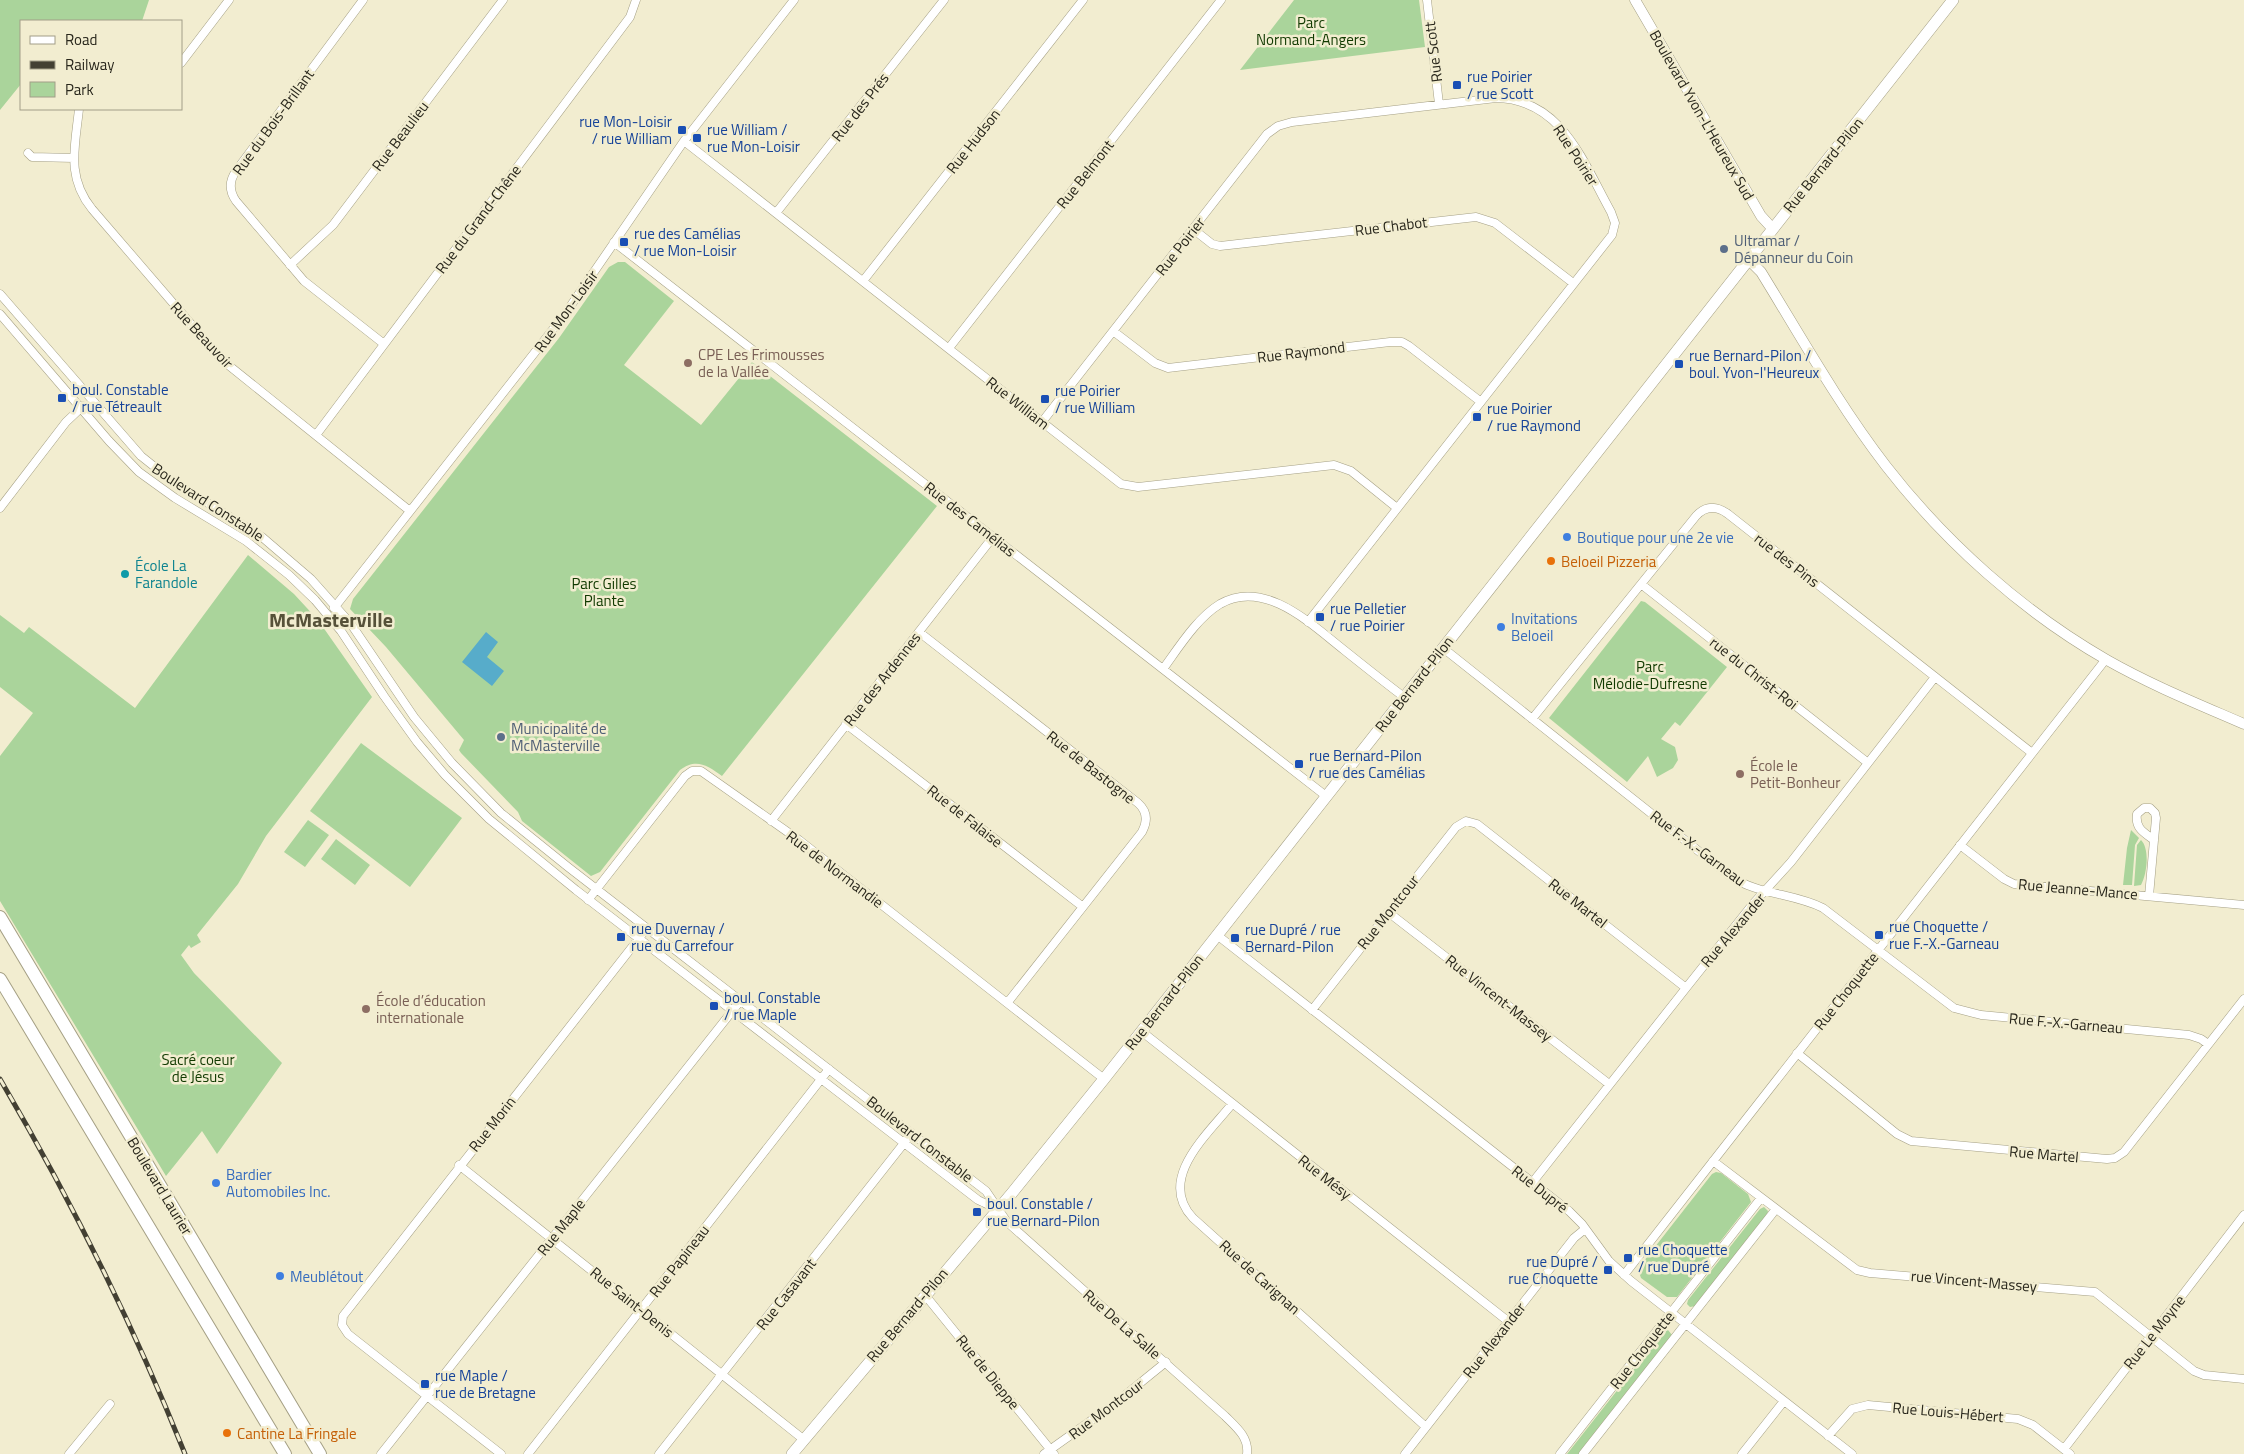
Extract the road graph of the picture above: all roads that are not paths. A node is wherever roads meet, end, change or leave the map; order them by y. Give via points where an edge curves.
1 (229, 0) edge
2 (363, 0) edge
3 (504, 0) edge
4 (636, 0) edge
5 (794, 0) edge
6 (944, 0) edge
7 (1083, 0) edge
8 (1221, 0) edge
9 (1427, 0) edge
10 (1635, 0) edge
11 (1953, 0) edge
12 (182, 62) edge
13 (1439, 104) junction
14 (78, 110) edge
15 (684, 141) junction
16 (28, 153) dead end
17 (74, 158) junction
18 (776, 213) junction
19 (1772, 228) junction
20 (1193, 229) junction
21 (614, 242) junction
22 (1748, 259) junction
23 (290, 265) junction
24 (863, 281) junction
25 (1573, 283) junction
26 (0, 294) edge
27 (1, 317) edge
28 (1113, 331) junction
29 (384, 344) junction
30 (949, 348) junction
31 (90, 400) junction
32 (1481, 402) junction
33 (81, 408) junction
34 (1042, 422) junction
35 (316, 435) junction
36 (0, 508) edge
37 (1397, 508) junction
38 (410, 511) junction
39 (993, 537) junction
40 (1641, 584) junction
41 (336, 606) junction
42 (328, 615) junction
43 (1308, 622) junction
44 (919, 632) junction
45 (1443, 648) junction
46 (2106, 659) junction
47 (1163, 669) junction
48 (1935, 677) junction
49 (394, 689) junction
50 (384, 696) junction
51 (1404, 698) junction
52 (1532, 719) junction
53 (846, 724) junction
54 (2244, 724) edge
55 (2032, 753) junction
56 (1868, 763) junction
57 (1326, 796) junction
58 (771, 821) junction
59 (1469, 821) joint
60 (512, 823) junction
61 (504, 832) junction
62 (2154, 840) dead end
63 (1960, 845) junction
64 (596, 890) junction
65 (1765, 891) junction
66 (2149, 896) junction
67 (588, 900) junction
68 (2244, 905) edge
69 (1083, 908) junction
70 (1388, 912) junction
71 (0, 917) edge
72 (647, 928) junction
73 (1217, 935) junction
74 (639, 938) junction
75 (1878, 950) junction
76 (0, 979) edge
77 (1686, 988) junction
78 (2244, 999) edge
79 (741, 1000) junction
80 (1008, 1002) junction
81 (1312, 1010) junction
82 (732, 1011) junction
83 (1141, 1032) junction
84 (2208, 1044) junction
85 (1797, 1053) junction
86 (829, 1069) junction
87 (821, 1079) junction
88 (1104, 1079) junction
89 (1609, 1084) junction
90 (1232, 1104) junction
91 (912, 1133) junction
92 (904, 1143) junction
93 (1713, 1161) junction
94 (460, 1165) junction
95 (1532, 1183) junction
96 (1761, 1198) junction
97 (997, 1209) junction
98 (1776, 1209) junction
99 (2244, 1215) edge
100 (2241, 1226) edge
101 (1586, 1229) junction
102 (552, 1238) junction
103 (1624, 1275) junction
104 (925, 1295) junction
105 (641, 1310) junction
106 (1671, 1313) junction
107 (1509, 1322) junction
108 (1685, 1324) junction
109 (2151, 1336) junction
110 (1166, 1362) junction
111 (722, 1374) junction
112 (2244, 1379) edge
113 (427, 1397) junction
114 (1784, 1401) junction
115 (110, 1404) dead end
116 (1426, 1427) junction
117 (1828, 1436) junction
118 (804, 1439) junction
119 (2067, 1452) edge
120 (1050, 1453) edge
121 (69, 1454) edge
122 (285, 1454) edge
123 (320, 1454) edge
124 (381, 1454) edge
125 (501, 1454) edge
126 (528, 1454) edge
127 (659, 1454) edge
128 (792, 1454) edge
129 (1247, 1454) edge
130 (1405, 1454) edge
131 (1560, 1454) edge
132 (1583, 1454) edge
133 (1742, 1454) edge
134 (1852, 1454) edge

1 - 12 street
2 - 23 street, Rue du Bois-Brillant via 231,181 231,192 236,202
3 - 23 street, Rue Beaulieu via 338,219
4 - 29 street, Rue du Grand-Chêne via 630,17
5 - 15 street, Rue Mon-Loisir
6 - 18 street, Rue des Prés
7 - 24 street, Rue Hudson
8 - 30 street, Rue Belmont
9 - 13 street, Rue Scott
10 - 19 street, Boulevard Yvon-L'Heureux Sud via 1761,216
11 - 19 main road, Rue Bernard-Pilon
13 - 20 street, Rue Poirier via 1278,126 1267,134
13 - 25 street, Rue Poirier via 1496,98 1516,100 1541,110 1561,127 1615,222 1612,236
14 - 17 street, Rue Beauvoir
15 - 18 street, Rue William
15 - 21 street, Rue Mon-Loisir
16 - 17 street via 32,157
17 - 35 street, Rue Beauvoir via 76,180 85,201 209,346 230,367
18 - 24 street, Rue William
19 - 22 main road, Rue Bernard-Pilon
20 - 25 street, Rue Chabot via 1212,244 1220,246 1476,217 1495,223
20 - 28 street, Rue Poirier
21 - 38 street, Rue Mon-Loisir via 559,322
21 - 39 street, Rue des Camélias
22 - 45 main road, Rue Bernard-Pilon
22 - 46 street via 1761,272 1864,435 1914,499 1994,577 2046,619
23 - 29 street, Rue du Bois-Brillant via 317,292
24 - 30 street, Rue William
25 - 32 street, Rue Poirier
26 - 31 street, Boulevard Constable
27 - 33 street, Boulevard Constable
28 - 32 street, Rue Raymond via 1155,363 1168,368 1402,342
28 - 34 street, Rue Poirier
29 - 35 street, Rue du Grand-Chêne
30 - 34 street, Rue William
31 - 33 street
31 - 41 street, Boulevard Constable via 155,469 262,537 311,578
32 - 37 street, Rue Poirier
33 - 36 street via 66,422
33 - 42 street, Boulevard Constable via 139,472 246,541 290,575
34 - 37 street, Rue William via 1117,482 1128,487 1334,465 1351,471
35 - 38 street, Rue Beauvoir
37 - 43 street, Rue Poirier
38 - 41 street, Rue Mon-Loisir
39 - 44 street, Rue des Ardennes
39 - 47 street, Rue des Camélias
40 - 48 street, rue des Pins via 1698,513 1707,508 1717,508
40 - 52 street, rue des Pins
40 - 56 street, rue du Christ-Roi
41 - 42 street, Rue Mon-Loisir
41 - 49 street, Boulevard Constable
42 - 50 street, Boulevard Constable
43 - 47 street via 1285,607 1264,599 1247,596 1230,599 1207,615
43 - 51 street
44 - 53 street, Rue des Ardennes
44 - 69 street, Rue de Bastogne via 1143,808 1146,820 1142,832
45 - 51 main road, Rue Bernard-Pilon
45 - 52 street, Rue F.-X.-Garneau
46 - 54 street via 2165,690
46 - 55 street, Rue Choquette
47 - 57 street, Rue des Camélias
48 - 55 street, rue des Pins
48 - 56 street, Rue Alexander
49 - 50 street
49 - 60 street, Boulevard Constable via 452,764
50 - 61 street, Boulevard Constable via 445,775
51 - 57 main road, Rue Bernard-Pilon
52 - 65 street, Rue F.-X.-Garneau via 1730,876
53 - 58 street, Rue des Ardennes
53 - 69 street, Rue de Falaise
55 - 63 street, Rue Choquette
56 - 65 street, Rue Alexander
57 - 73 main road, Rue Bernard-Pilon
58 - 64 street, Rue de Normandie via 707,774 692,771
58 - 80 street, Rue de Normandie
59 - 70 street, Rue Montcour via 1456,827
59 - 77 street, Rue Martel via 1477,824
60 - 61 street
60 - 64 street, Boulevard Constable
61 - 67 street, Boulevard Constable
62 - 66 street, Rue Jeanne-Mance
63 - 66 street, Rue Jeanne-Mance via 2012,883
63 - 75 street, Rue Choquette
64 - 67 street, Rue de Normandie
64 - 72 street, Boulevard Constable
65 - 75 street, Rue F.-X.-Garneau via 1824,908
65 - 77 street, Rue Alexander
66 - 68 street, Rue Jeanne-Mance
67 - 74 street, Boulevard Constable
69 - 80 street, Rue de Bastogne
70 - 81 street, Rue Montcour
70 - 89 street, Rue Vincent-Massey
71 - 123 main road, Boulevard Laurier
72 - 74 street, Rue Morin
72 - 79 street, Boulevard Constable
73 - 81 street, Rue Dupré
73 - 83 main road, Rue Bernard-Pilon
74 - 82 street, Boulevard Constable
74 - 94 street, Rue Morin
75 - 84 street, Rue F.-X.-Garneau via 1944,1002 1966,1012 2189,1035
75 - 85 street, Rue Choquette
76 - 122 main road, Boulevard Laurier
77 - 89 street, Rue Alexander
78 - 84 street, Rue Martel
79 - 82 street, Rue Maple
79 - 86 street, Boulevard Constable
80 - 88 street, Rue de Normandie
81 - 95 street, Rue Dupré
82 - 87 street, Boulevard Constable
82 - 102 street, Rue Maple
83 - 88 main road, Rue Bernard-Pilon
83 - 90 street, Rue Mésy
84 - 85 street, Rue Martel via 2124,1152 2107,1159 1910,1141
85 - 93 street, Rue Choquette
86 - 87 street, Rue Papineau
86 - 91 street, Boulevard Constable
87 - 92 street, Boulevard Constable
87 - 105 street, Rue Papineau
88 - 97 main road, Rue Bernard-Pilon
89 - 95 street, Rue Alexander
90 - 107 street, Rue Mésy
90 - 116 street, Rue de Carignan via 1184,1168 1180,1187 1184,1206
91 - 92 street, Rue Casavant
91 - 97 street, Boulevard Constable via 986,1191
92 - 97 street, Boulevard Constable via 978,1200
92 - 111 street, Rue Casavant
93 - 96 street, rue Vincent-Massey
93 - 103 street, Rue Choquette
94 - 102 street, Rue Saint-Denis
94 - 113 street, Rue Morin via 346,1311 342,1322 348,1334
95 - 101 street, Rue Dupré via 1569,1211
96 - 98 street, rue Vincent-Massey
96 - 106 street, Rue Choquette
97 - 104 main road, Rue Bernard-Pilon
97 - 110 street, Rue De La Salle via 1007,1222
98 - 108 street, Rue Choquette
98 - 109 street, rue Vincent-Massey via 1860,1271 2093,1292
99 - 100 street, Rue Le Moyne
100 - 109 street, Rue Le Moyne
101 - 103 street, Rue Dupré via 1603,1254
101 - 107 street, Rue Alexander via 1574,1238
102 - 105 street, Rue Saint-Denis
102 - 113 street, Rue Maple
103 - 106 street, Rue Dupré
104 - 118 main road, Rue Bernard-Pilon
104 - 120 street, Rue de Dieppe
105 - 111 street, Rue Saint-Denis
105 - 126 street, Rue Papineau
106 - 108 street, Rue Dupré
106 - 131 street, Rue Choquette
107 - 116 street, Rue Alexander
108 - 114 street, Rue Dupré
108 - 132 street, Rue Choquette
109 - 112 street, rue Vincent-Massey via 2197,1372
109 - 119 street, Rue Le Moyne
110 - 120 street, Rue Montcour
110 - 129 street, Rue De La Salle via 1240,1430 1246,1440
111 - 118 street, Rue Saint-Denis
111 - 127 street, Rue Casavant
113 - 124 street, Rue Maple
113 - 125 street
114 - 117 street, Rue Dupré
114 - 133 street
115 - 121 street
116 - 130 street, Rue Alexander
117 - 119 street, Rue Louis-Hébert via 1852,1409 1868,1405 2018,1419 2029,1423
117 - 134 street, Rue Dupré
118 - 128 main road, Rue Bernard-Pilon

